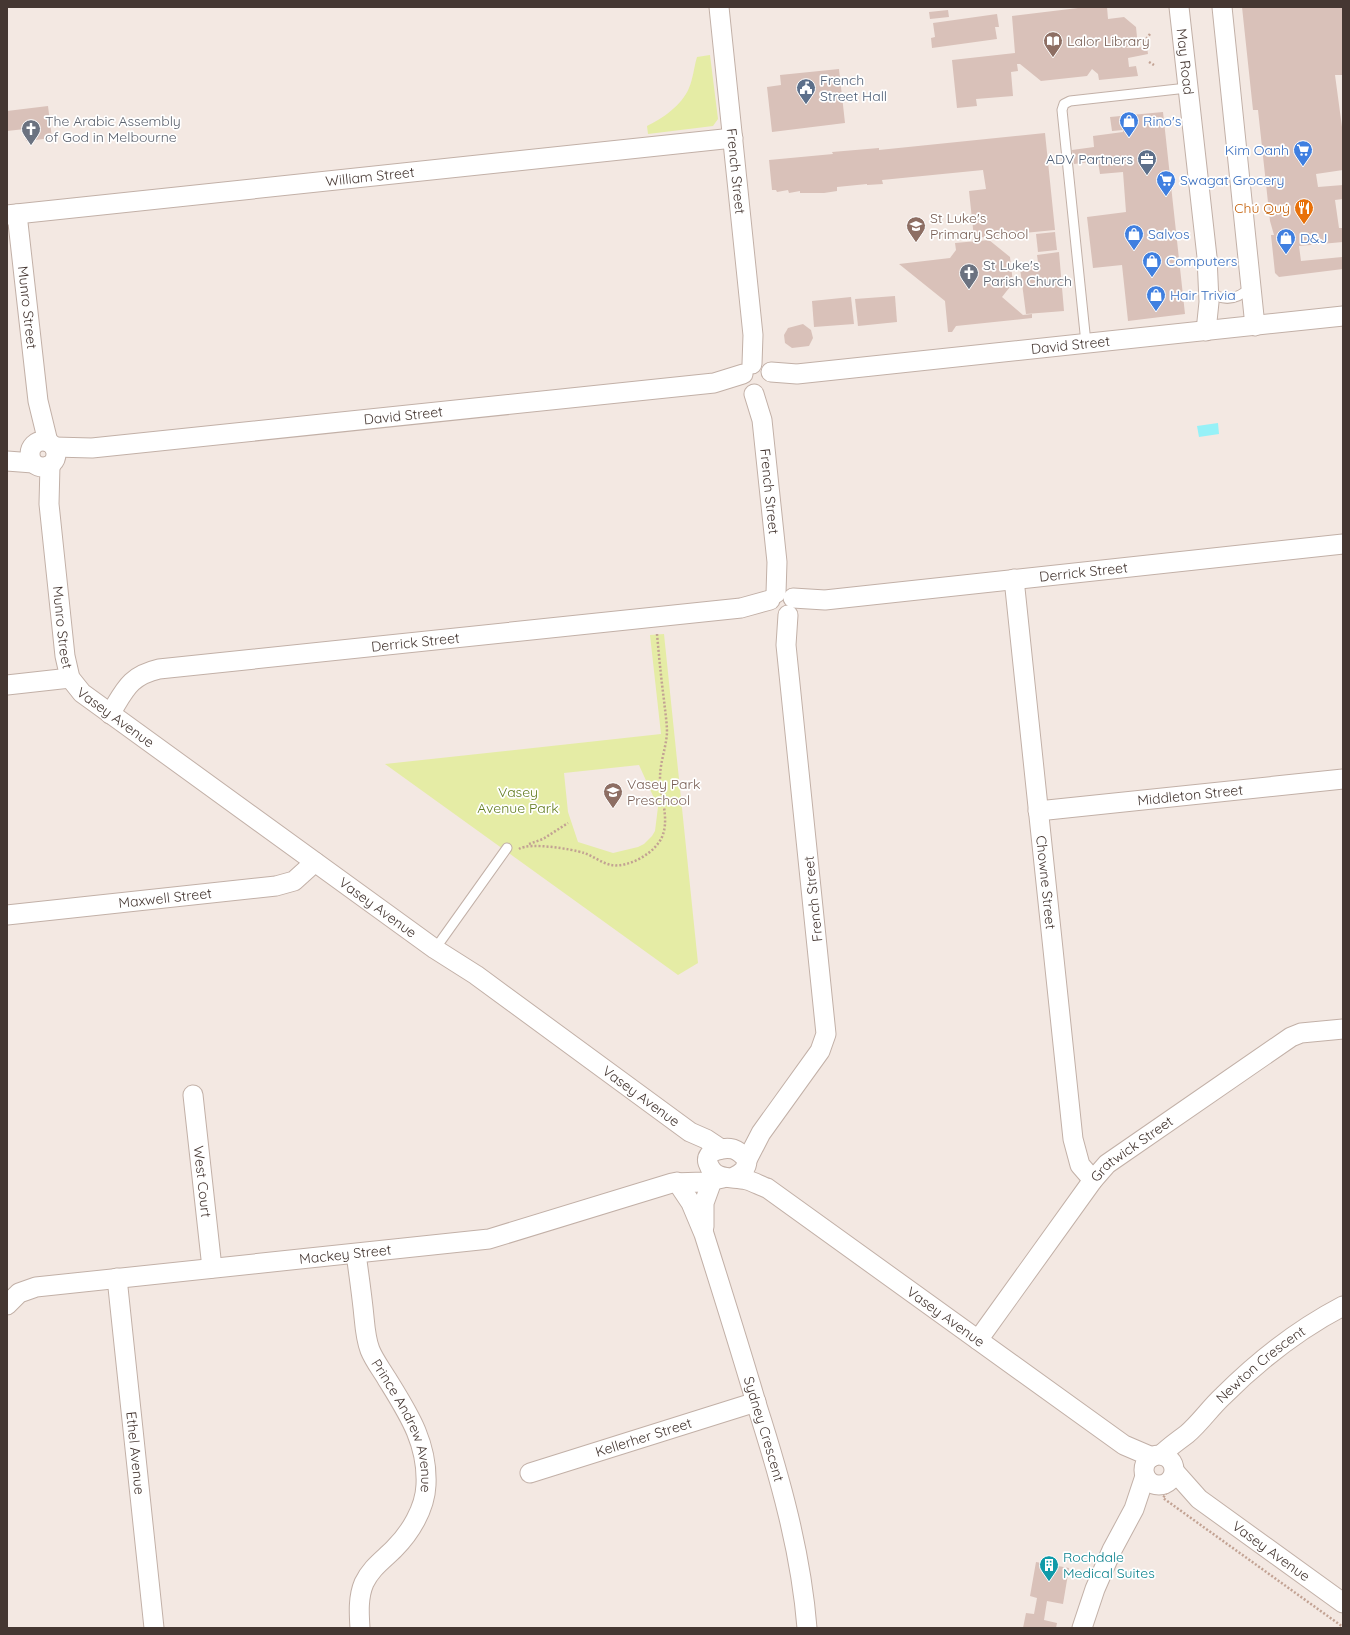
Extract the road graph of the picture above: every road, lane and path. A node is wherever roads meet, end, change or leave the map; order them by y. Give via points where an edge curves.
1 (719, 7) edge
2 (1180, 7) edge
3 (1222, 7) edge
4 (1150, 34) dead end
5 (1144, 42) dead end
6 (1149, 62) dead end
7 (1154, 65) dead end
8 (1188, 88) junction
9 (733, 138) junction
10 (12, 214) edge
11 (1251, 287) junction
12 (1209, 291) junction
13 (1343, 316) edge
14 (1255, 326) junction
15 (1206, 331) junction
16 (1086, 343) junction
17 (758, 379) junction
18 (7, 453) edge
19 (43, 454) junction
20 (7, 461) edge
21 (1343, 544) edge
22 (1014, 579) junction
23 (782, 605) junction
24 (654, 618) junction
25 (70, 678) junction
26 (7, 685) edge
27 (110, 714) junction
28 (1343, 779) edge
29 (1038, 811) junction
30 (568, 823) dead end
31 (529, 845) junction
32 (507, 848) dead end
33 (514, 854) dead end
34 (315, 862) junction
35 (7, 915) edge
36 (435, 948) junction
37 (1343, 1029) edge
38 (193, 1095) dead end
39 (726, 1164) junction
40 (1093, 1180) junction
41 (677, 1182) junction
42 (704, 1234) junction
43 (356, 1254) junction
44 (212, 1268) junction
45 (117, 1278) junction
46 (8, 1301) edge
47 (1343, 1306) edge
48 (978, 1340) junction
49 (756, 1402) junction
50 (1159, 1470) junction
51 (530, 1473) dead end
52 (1343, 1603) edge
53 (154, 1628) edge
54 (360, 1628) edge
55 (807, 1628) edge
56 (1082, 1628) edge

1 - 9 street, French Street
2 - 8 street, May Road
3 - 11 street
4 - 5 path
6 - 7 path
8 - 12 street, May Road
8 - 16 lane via 1070,101 1064,104 1062,110
9 - 10 street, William Street
9 - 17 street, French Street
10 - 19 street, Munro Street
11 - 12 lane via 1236,298 1229,299 1220,298
11 - 14 street
12 - 15 street, May Road
13 - 14 street, David Street
14 - 15 street, David Street
15 - 16 street, David Street
16 - 17 street, David Street
17 - 19 street, David Street
17 - 23 street, French Street
18 - 19 street, David Street
19 - 20 street, David Street
19 - 25 street, Munro Street via 65,656
21 - 22 street, Derrick Street
22 - 23 street, Derrick Street
22 - 29 street, Chowne Street
23 - 24 street, Derrick Street
23 - 39 street, French Street via 826,1034 820,1051 761,1133
24 - 27 street, Derrick Street via 159,670 148,672 132,681
24 - 31 path via 667,732 661,765 665,816 662,837 647,854 627,864 617,865 571,850
25 - 26 street
25 - 27 street, Vasey Avenue via 82,693
27 - 34 street, Vasey Avenue
28 - 29 street, Middleton Street
29 - 40 street, Chowne Street via 1073,1139 1080,1165
30 - 31 path
31 - 33 path via 522,846
32 - 36 lane
34 - 35 street, Maxwell Street via 294,881 276,886
34 - 36 street, Vasey Avenue
36 - 39 street, Vasey Avenue via 476,975 690,1132 706,1139
37 - 40 street, Gratwick Street via 1291,1037 1118,1155
38 - 44 street, West Court
39 - 41 street, Mackey Street via 695,1183
39 - 42 street, Sydney Crescent via 704,1203
39 - 48 street, Vasey Avenue via 749,1180 768,1188
40 - 48 street, Gratwick Street
41 - 42 street, Sydney Crescent via 691,1203
41 - 43 street, Mackey Street via 489,1239
42 - 49 street, Sydney Crescent
43 - 44 street, Mackey Street
43 - 54 street, Prince Andrew Avenue via 370,1350 414,1424 424,1455 426,1471 422,1504 414,1522 403,1539 372,1569 365,1582 360,1595
44 - 45 street, Mackey Street
45 - 46 street, Mackey Street via 36,1286 24,1290
45 - 53 street, Ethel Avenue
47 - 50 street, Newton Crescent via 1283,1344 1257,1364 1223,1395 1187,1434
48 - 50 street, Vasey Avenue
49 - 51 street, Kellerher Street
49 - 55 street, Sydney Crescent via 785,1503
50 - 52 street, Vasey Avenue
50 - 56 street, Newton Crescent via 1134,1509 1100,1577

